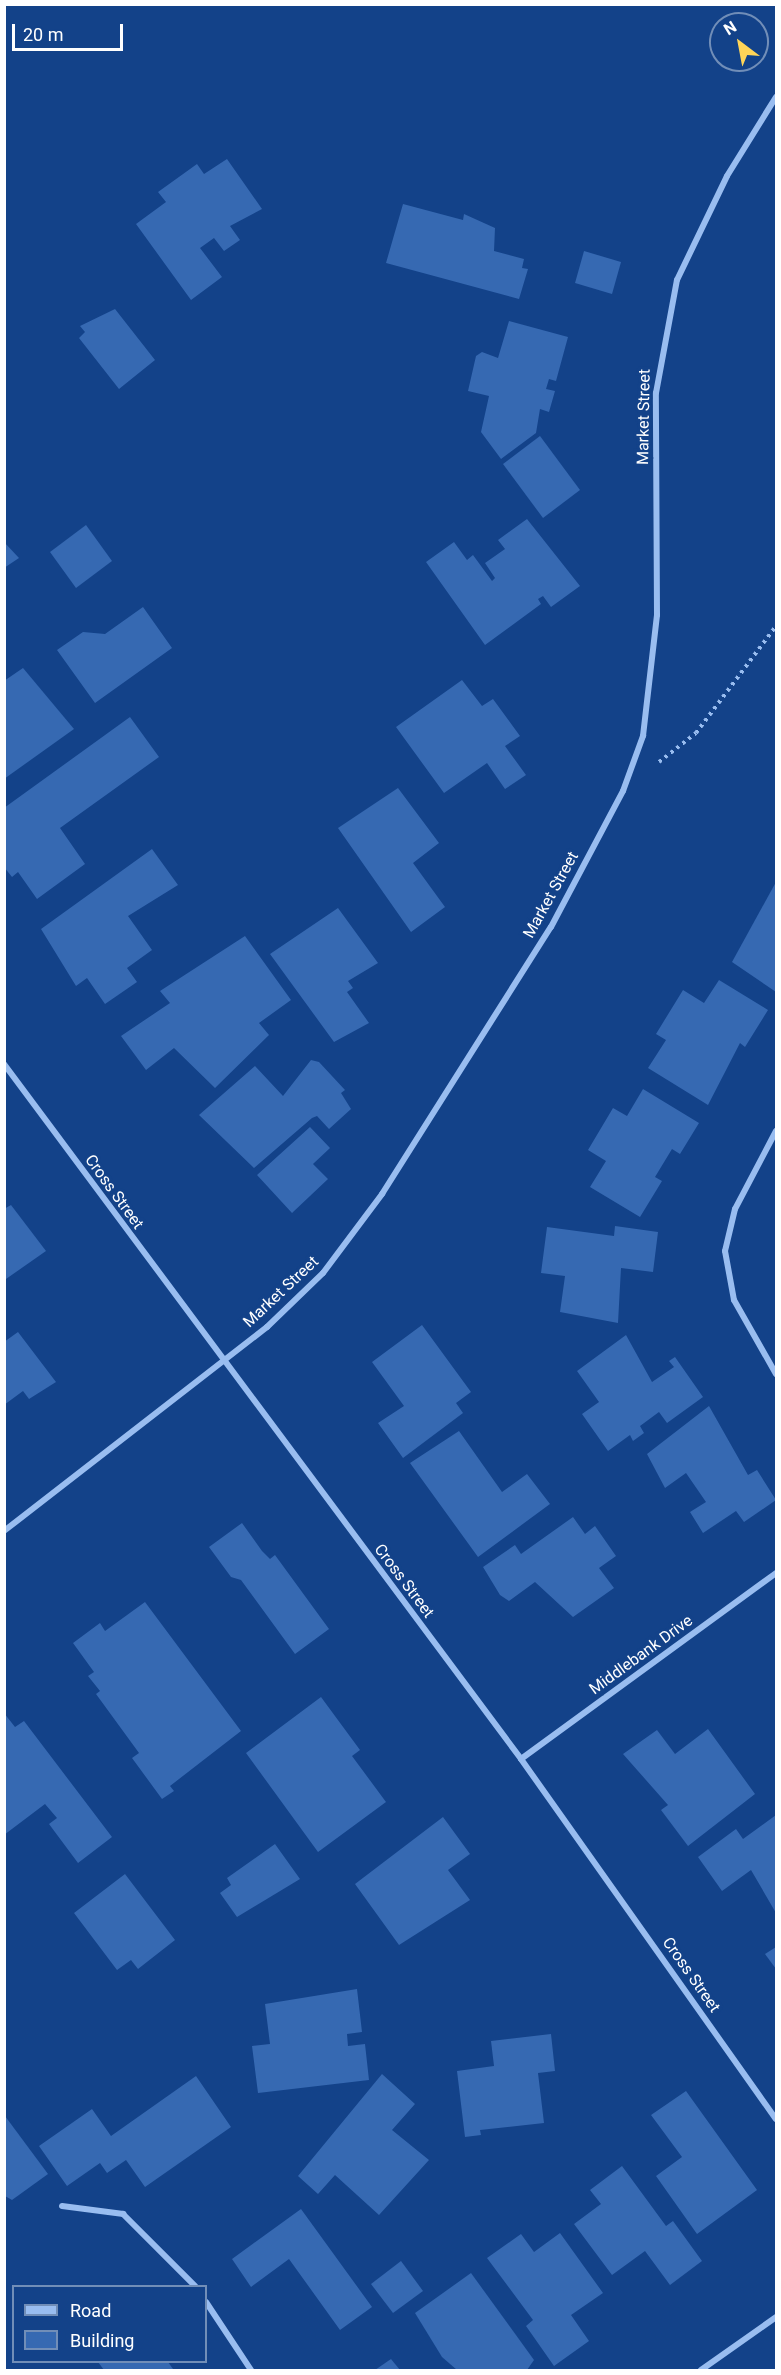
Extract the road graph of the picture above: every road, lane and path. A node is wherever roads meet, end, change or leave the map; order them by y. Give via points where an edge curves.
1 (777, 97) edge
2 (777, 626) edge
3 (623, 791) junction
4 (4, 1064) edge
5 (777, 1131) edge
6 (221, 1360) junction
7 (777, 1374) edge
8 (4, 1531) edge
9 (777, 1573) edge
10 (521, 1759) junction
11 (777, 2119) edge
12 (62, 2206) dead end
13 (194, 2285) edge
14 (207, 2304) edge
15 (777, 2317) edge
16 (250, 2370) edge
17 (701, 2370) edge

1 - 3 street, Market Street via 699,229 677,280 660,351 653,683 643,736
2 - 3 path via 696,733
3 - 6 street, Market Street via 551,927 382,1194 323,1273 267,1328
4 - 6 street, Cross Street
5 - 7 street via 735,1209 725,1251 734,1300
6 - 8 street, Market Street
6 - 10 street, Cross Street
9 - 10 street, Middlebank Drive
10 - 11 street, Cross Street
12 - 13 street via 123,2214
14 - 16 street
15 - 17 street

